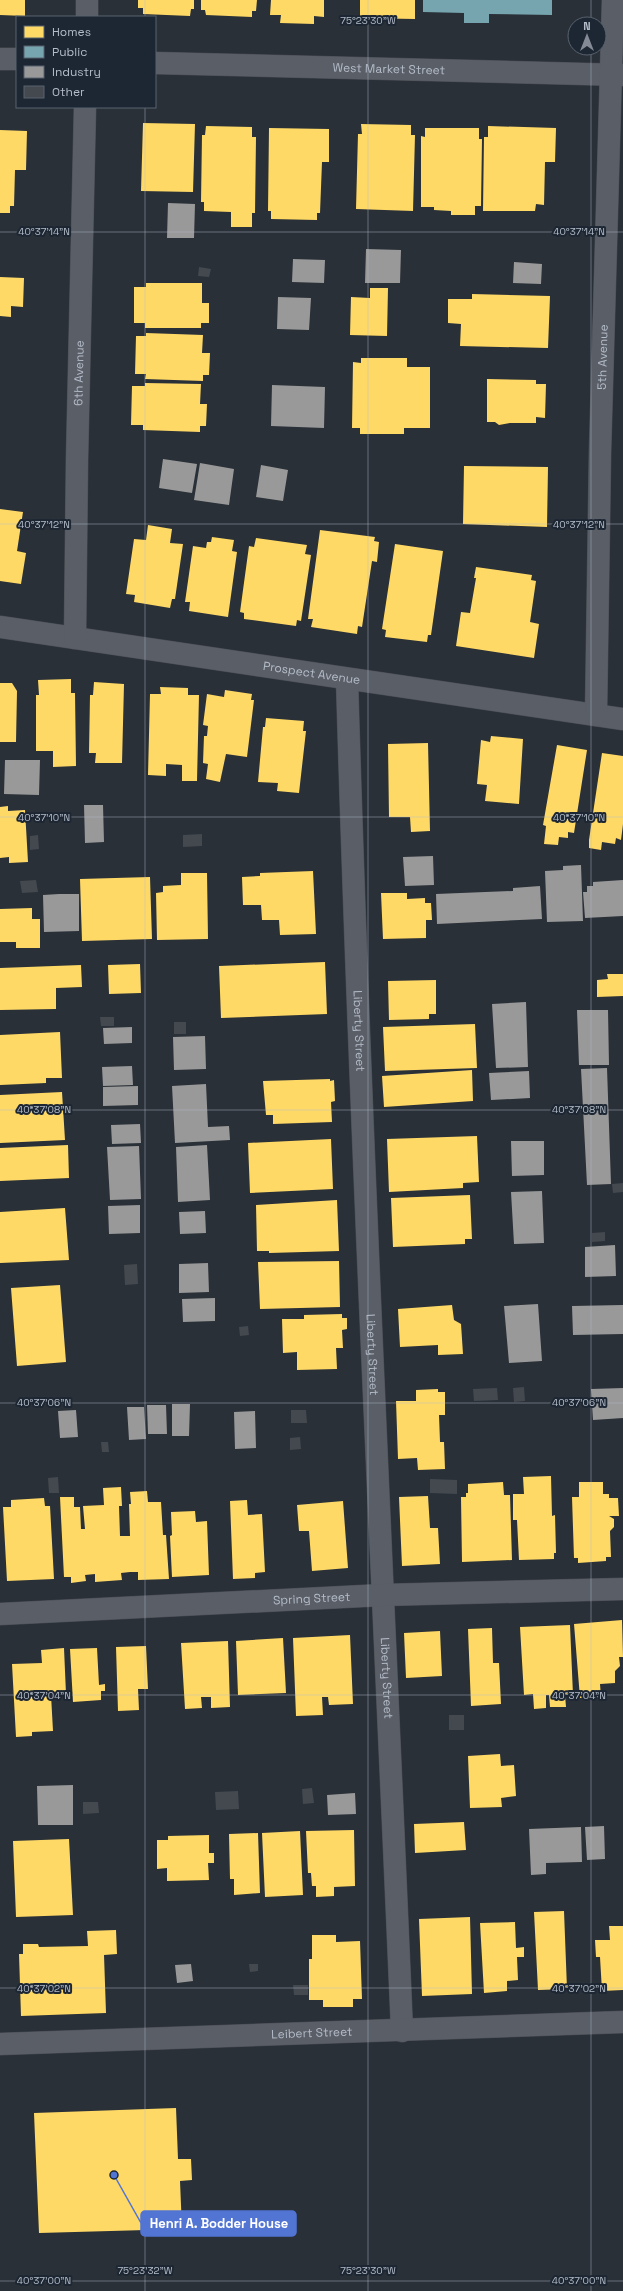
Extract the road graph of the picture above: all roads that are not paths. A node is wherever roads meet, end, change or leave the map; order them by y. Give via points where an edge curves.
1 (87, 0) edge
2 (613, 0) edge
3 (87, 16) edge
4 (0, 59) edge
5 (16, 59) edge
6 (156, 63) edge
7 (617, 75) edge
8 (85, 108) edge
9 (0, 626) edge
10 (75, 638) junction
11 (347, 679) junction
12 (596, 715) junction
13 (623, 719) edge
14 (623, 1590) edge
15 (383, 1595) junction
16 (0, 1614) edge
17 (623, 2022) edge
18 (402, 2031) junction
19 (0, 2044) edge

1 - 3 street
2 - 7 street, 5th Avenue
4 - 5 street
6 - 7 street, West Market Street
7 - 12 street, 5th Avenue via 600,453
8 - 10 street, 6th Avenue
9 - 10 street, Prospect Avenue
10 - 11 street, Prospect Avenue
11 - 12 street, Prospect Avenue
11 - 15 street, Liberty Street via 356,980
12 - 13 street, Prospect Avenue
14 - 15 street, Spring Street
15 - 16 street, Spring Street
15 - 18 street, Liberty Street
17 - 18 street, Leibert Street
18 - 19 street, Leibert Street

